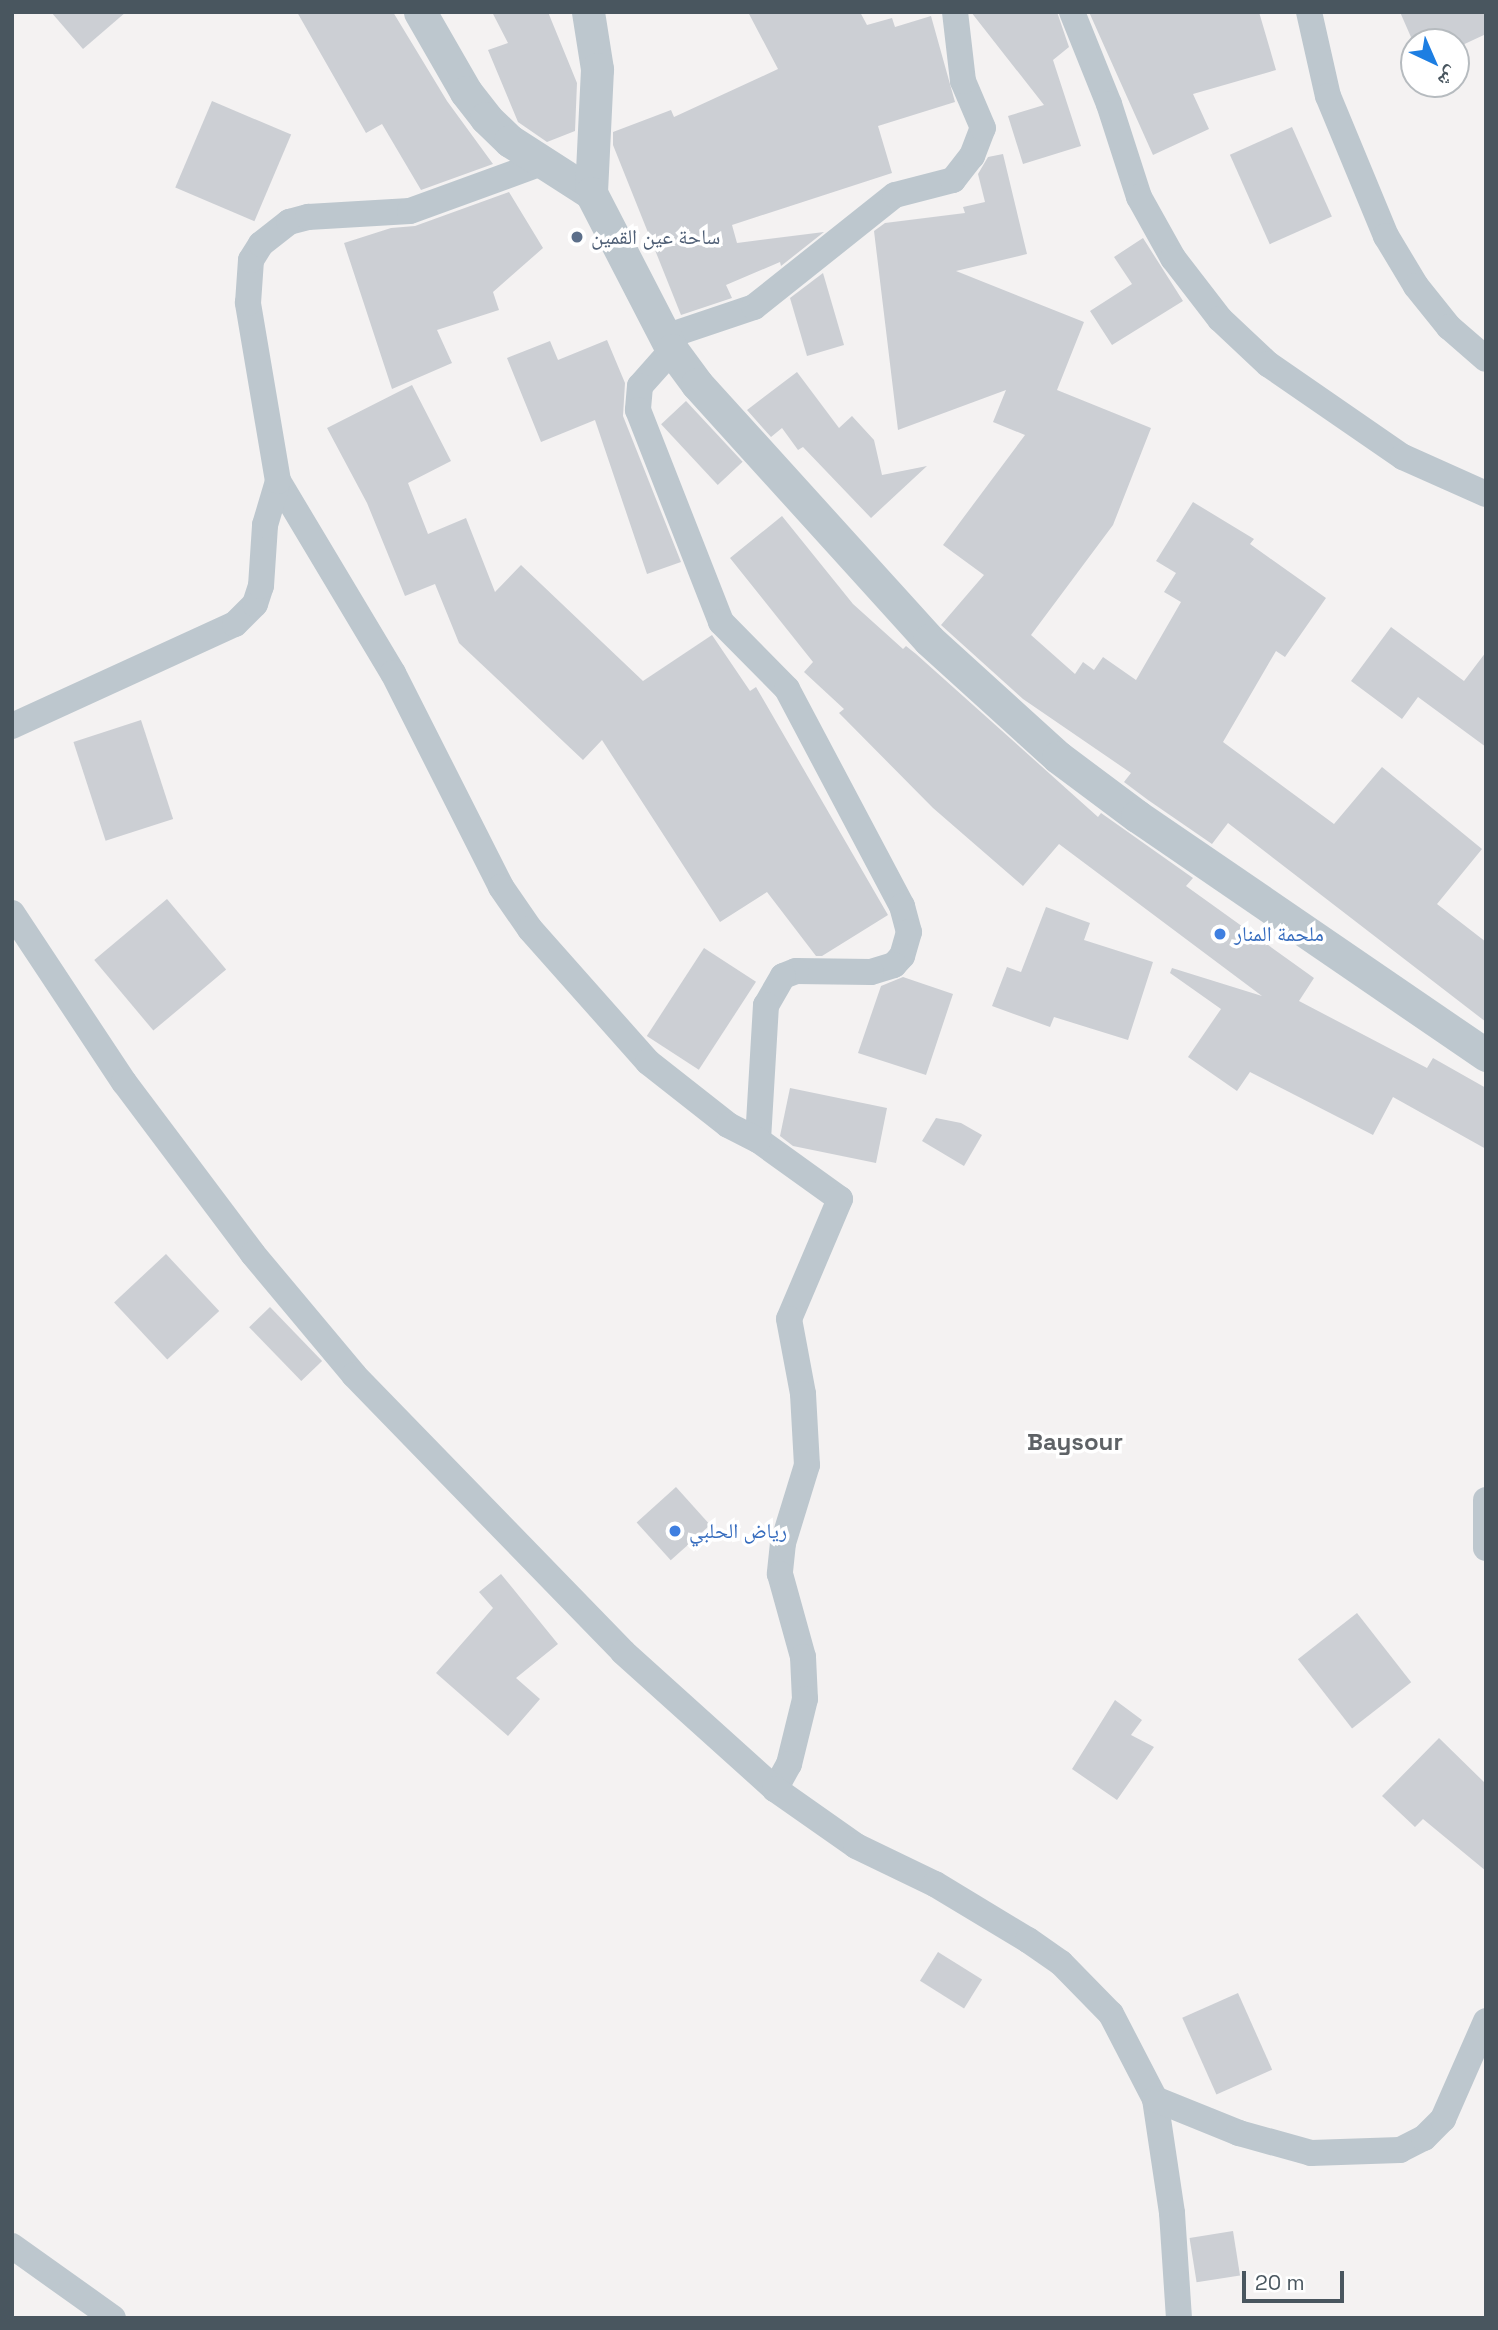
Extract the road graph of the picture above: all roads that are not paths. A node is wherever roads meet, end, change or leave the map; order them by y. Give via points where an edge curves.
1 (420, 12) edge
2 (588, 12) edge
3 (955, 12) edge
4 (1072, 12) edge
5 (1309, 12) edge
6 (542, 163) junction
7 (591, 193) junction
8 (668, 344) junction
9 (1486, 359) edge
10 (278, 481) junction
11 (1486, 494) edge
12 (12, 726) edge
13 (12, 913) edge
14 (1486, 1055) edge
15 (758, 1140) junction
16 (1486, 1500) edge
17 (1486, 1548) edge
18 (775, 1789) junction
19 (1486, 2021) edge
20 (1155, 2099) junction
21 (12, 2246) edge
22 (113, 2318) edge
23 (1179, 2318) edge

1 - 6 street via 486,118
2 - 7 street via 597,80
3 - 8 street via 963,81 983,128 972,156 953,180 895,195 754,307
4 - 11 street via 1110,104 1139,197 1173,258 1220,319 1279,371 1403,457
5 - 9 street via 1328,96 1386,236 1416,286 1449,327
6 - 7 street
6 - 10 street via 410,211 289,222 261,244 251,260 248,303
7 - 8 street
8 - 14 street via 704,392 897,607 993,701 1137,816
8 - 15 street via 640,386 638,410 721,622 787,689 902,906 909,932 902,957 882,970 796,971 773,989 766,1005
10 - 12 street via 263,533 261,586 243,618
10 - 15 street via 393,673 501,887 530,929 648,1062 728,1125
13 - 18 street via 156,1128 354,1375 623,1652
15 - 18 street via 840,1199 789,1319 803,1394 807,1465 783,1543 780,1574 803,1657 806,1689 794,1746
16 - 17 street
18 - 20 street via 856,1846 962,1899 1060,1963 1111,2014
19 - 20 street via 1443,2119 1424,2138 1401,2150 1311,2153 1239,2133
20 - 23 street via 1172,2213
21 - 22 street

